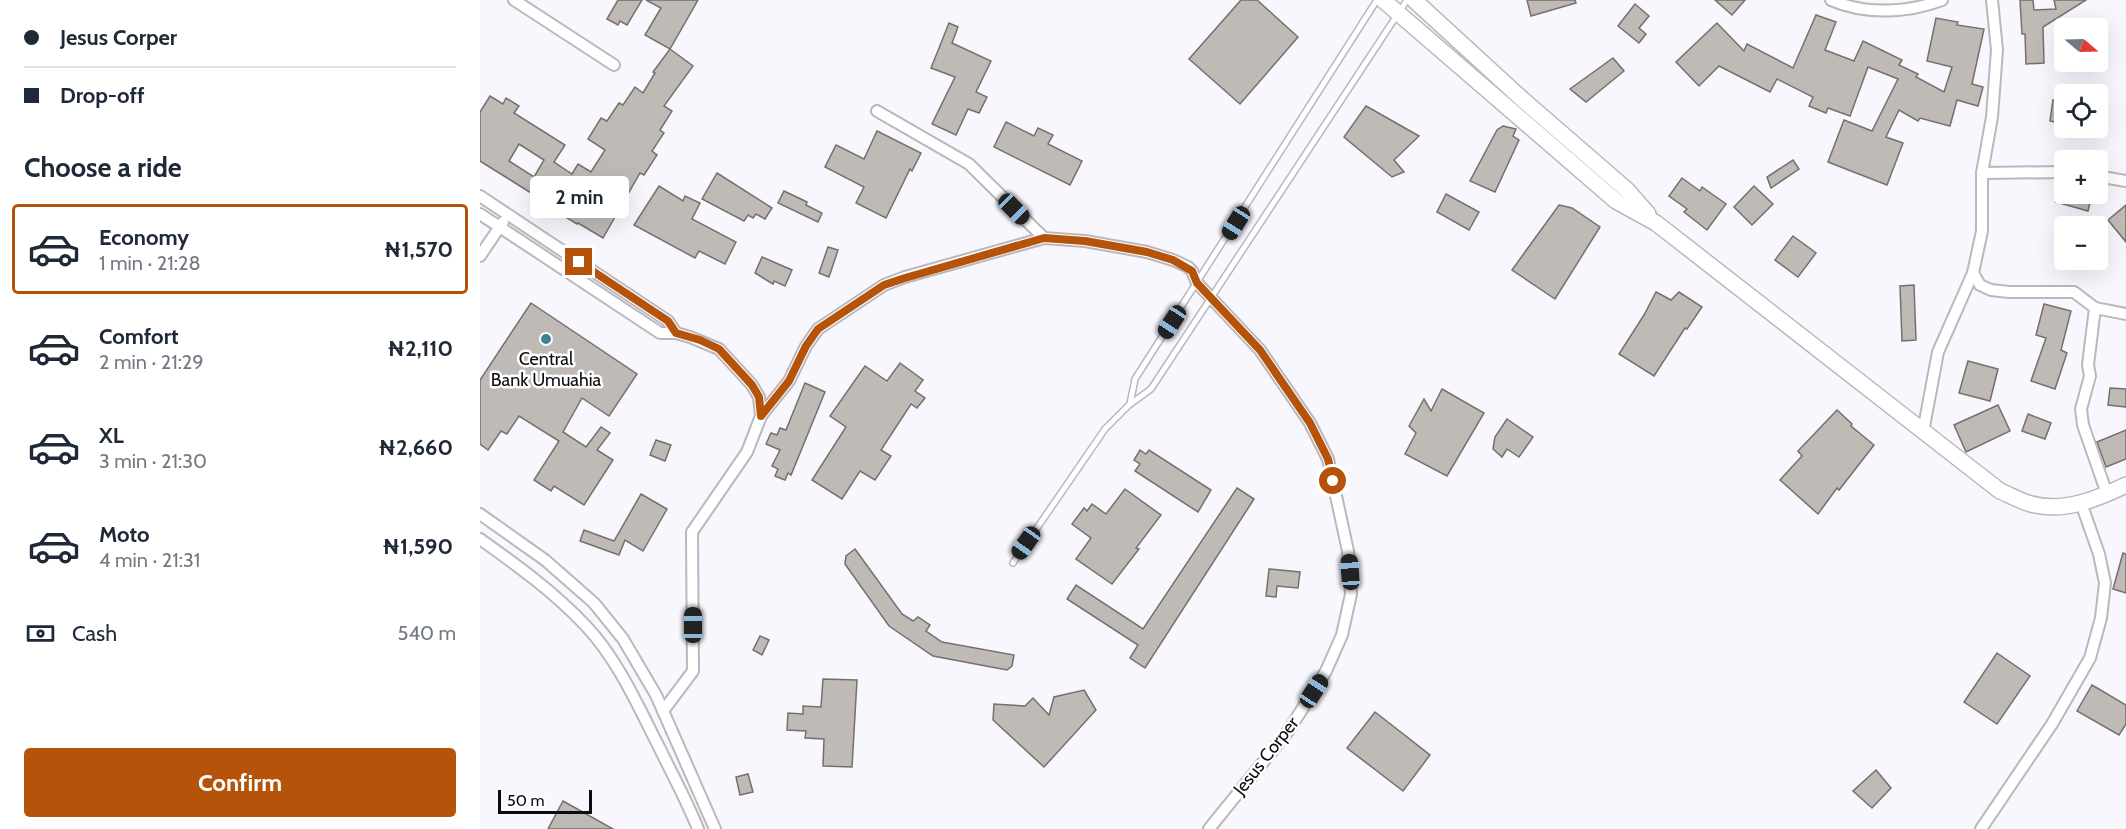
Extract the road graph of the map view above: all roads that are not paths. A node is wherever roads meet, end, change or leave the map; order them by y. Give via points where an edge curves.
1 (514, 0) edge
2 (1377, 0) edge
3 (1383, 0) edge
4 (1407, 0) edge
5 (1414, 0) edge
6 (1832, 0) edge
7 (1942, 0) edge
8 (1992, 0) edge
9 (1398, 14) junction
10 (614, 65) dead end
11 (877, 111) dead end
12 (1982, 172) junction
13 (2054, 172) edge
14 (2108, 178) edge
15 (2126, 181) edge
16 (480, 196) edge
17 (480, 214) edge
18 (508, 214) junction
19 (1656, 223) junction
20 (500, 228) junction
21 (1044, 238) junction
22 (480, 256) edge
23 (1973, 273) junction
24 (1197, 283) junction
25 (1211, 297) junction
26 (2095, 308) junction
27 (2126, 314) edge
28 (676, 333) junction
29 (1130, 405) junction
30 (761, 416) junction
31 (1923, 432) junction
32 (2126, 485) edge
33 (2107, 494) junction
34 (2081, 503) junction
35 (480, 514) edge
36 (480, 539) edge
37 (1013, 562) dead end
38 (663, 711) junction
39 (698, 829) edge
40 (715, 829) edge
41 (1209, 829) edge
42 (1981, 829) edge

1 - 10 street
2 - 24 lane
3 - 9 street
4 - 9 lane
5 - 19 street via 1627,190
6 - 7 street via 1868,11 1910,8
8 - 12 street via 1997,50 1992,117
9 - 19 street via 1616,201
9 - 25 lane
11 - 21 street via 969,164
12 - 13 street
12 - 23 street via 1982,231
14 - 15 street
16 - 18 street
17 - 20 street
18 - 20 street
18 - 28 street via 668,321
19 - 31 street
20 - 22 street
20 - 28 street via 660,333
21 - 24 street, Jesus Corper via 1147,252 1192,271
21 - 30 street via 884,285 818,329 789,381
23 - 26 street via 1980,285 1991,290 2074,292
23 - 31 street via 1938,352
24 - 25 street, Jesus Corper
24 - 29 lane via 1135,380
25 - 29 lane via 1151,389
25 - 41 street, Jesus Corper via 1260,350 1310,423 1328,459 1348,551 1351,594 1342,635 1326,671 1289,729
26 - 27 street
26 - 33 street via 2090,376 2081,409
28 - 30 street via 719,349 752,385 759,397
29 - 37 lane via 1105,429
30 - 38 street via 747,452 692,532 693,671
31 - 34 street via 2000,491 2029,504 2051,508
32 - 33 street
33 - 34 street
34 - 42 street via 2105,583 2090,658 2052,724
35 - 38 street via 545,560 594,603 623,639
36 - 39 street via 531,575 588,628 638,705
38 - 40 street

